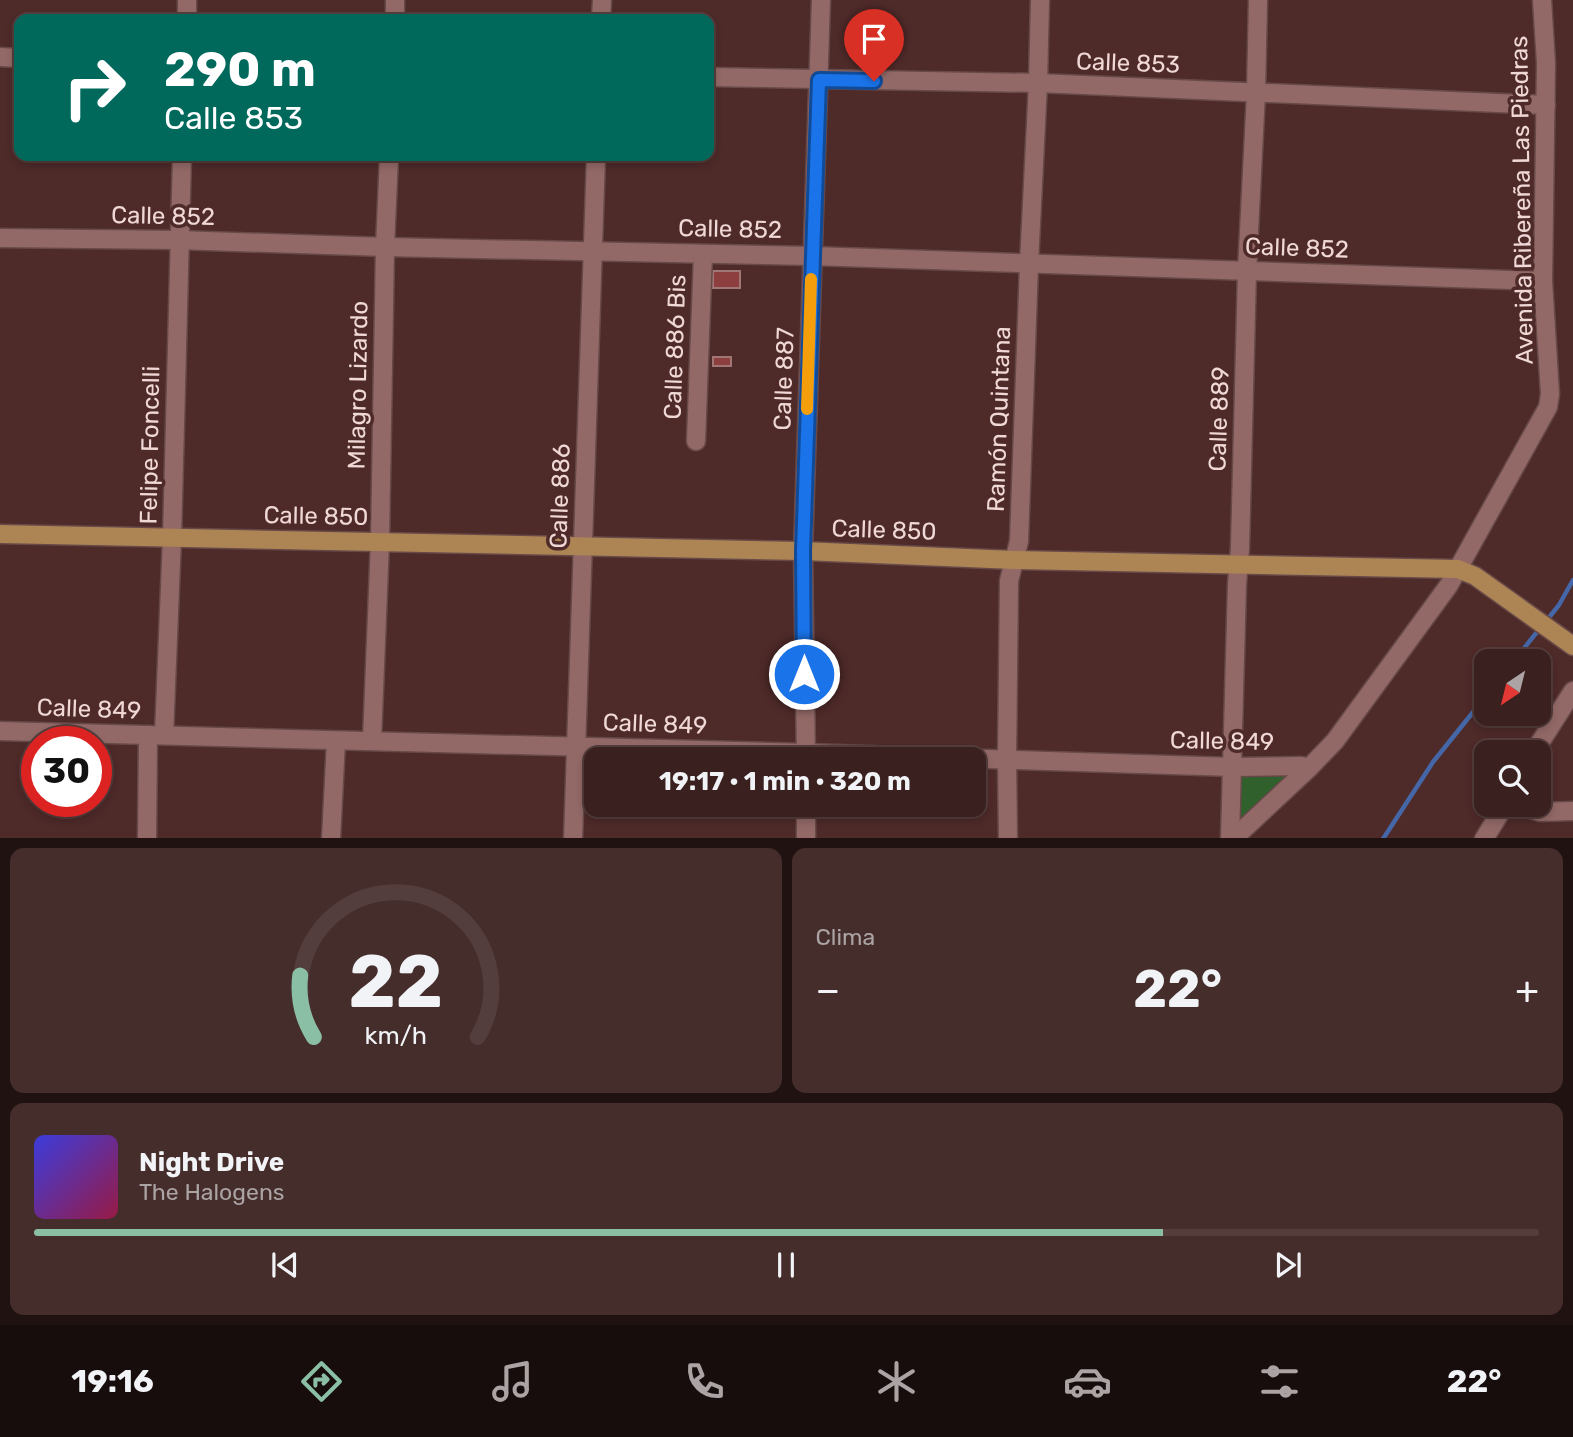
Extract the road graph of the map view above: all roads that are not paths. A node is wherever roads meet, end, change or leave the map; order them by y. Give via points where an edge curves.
1 (821, 0) edge
2 (1040, 0) edge
3 (1258, 0) edge
4 (1542, 0) edge
5 (714, 77) edge
6 (819, 80) junction
7 (1038, 83) junction
8 (1256, 93) junction
9 (1546, 105) junction
10 (182, 161) edge
11 (389, 161) edge
12 (596, 161) edge
13 (0, 238) edge
14 (178, 240) junction
15 (385, 247) junction
16 (592, 250) junction
17 (703, 254) junction
18 (812, 256) junction
19 (1029, 264) junction
20 (1247, 271) junction
21 (1543, 281) junction
22 (696, 441) dead end
23 (0, 534) edge
24 (172, 538) junction
25 (380, 541) junction
26 (583, 546) junction
27 (803, 551) junction
28 (1014, 560) junction
29 (1239, 566) junction
30 (1458, 569) junction
31 (1568, 643) edge
32 (1573, 691) edge
33 (0, 731) edge
34 (156, 735) junction
35 (372, 740) junction
36 (1542, 740) edge
37 (336, 741) junction
38 (576, 747) junction
39 (584, 747) edge
40 (806, 747) edge
41 (986, 759) edge
42 (1007, 759) junction
43 (1233, 767) junction
44 (1309, 768) junction
45 (1573, 811) edge
46 (1551, 812) edge
47 (806, 817) edge
48 (1497, 817) edge
49 (147, 838) edge
50 (331, 838) edge
51 (573, 838) edge
52 (806, 838) edge
53 (1008, 838) edge
54 (1232, 838) edge
55 (1484, 838) edge

1 - 6 street, Calle 887
2 - 7 street, Ramón Quintana
3 - 8 street, Calle 889
4 - 9 street, Avenida Ribereña Las Piedras
5 - 6 street, Calle 853
6 - 7 street, Calle 853
6 - 18 street, Calle 887
7 - 8 street, Calle 853
7 - 19 street, Ramón Quintana
8 - 9 street, Calle 853
8 - 20 street, Calle 889
9 - 21 street, Avenida Ribereña Las Piedras
10 - 14 street, Felipe Foncelli
11 - 15 street, Milagro Lizardo
12 - 16 street, Calle 886
13 - 14 street, Calle 852
14 - 15 street, Calle 852
14 - 24 street, Felipe Foncelli
15 - 16 street, Calle 852
15 - 25 street, Milagro Lizardo
16 - 17 street, Calle 852
16 - 26 street, Calle 886
17 - 18 street, Calle 852
17 - 22 street, Calle 886 Bis
18 - 19 street, Calle 852
18 - 27 street, Calle 887
19 - 20 street, Calle 852
19 - 28 street, Ramón Quintana via 1019,541
20 - 21 street, Calle 852
20 - 29 street, Calle 889
21 - 30 street, Avenida Ribereña Las Piedras via 1548,407
23 - 24 main road, Calle 850
24 - 25 main road, Calle 850
24 - 34 street, Felipe Foncelli
25 - 26 main road, Calle 850
25 - 35 street, Milagro Lizardo
26 - 27 main road, Calle 850
26 - 38 street, Calle 886
27 - 28 main road, Calle 850
27 - 40 street, Calle 887
28 - 29 main road, Calle 850
28 - 42 street, Ramón Quintana via 1009,581
29 - 30 main road, Calle 850
29 - 43 street, Calle 889
30 - 31 main road, Calle 850 via 1475,576
30 - 44 street, Avenida Ribereña Las Piedras via 1335,741
32 - 36 street
33 - 34 street, Calle 849
34 - 37 street, Calle 849
34 - 49 street, Felipe Foncelli
35 - 37 street, Calle 849
35 - 38 street, Calle 849
37 - 50 street
38 - 39 street, Calle 849
38 - 51 street, Calle 886
41 - 42 street, Calle 849
42 - 43 street, Calle 849
42 - 53 street, Ramón Quintana
43 - 44 street, Calle 849
43 - 54 street, Calle 889
44 - 54 street, Avenida Ribereña Las Piedras
45 - 46 street
47 - 52 street
48 - 55 street

